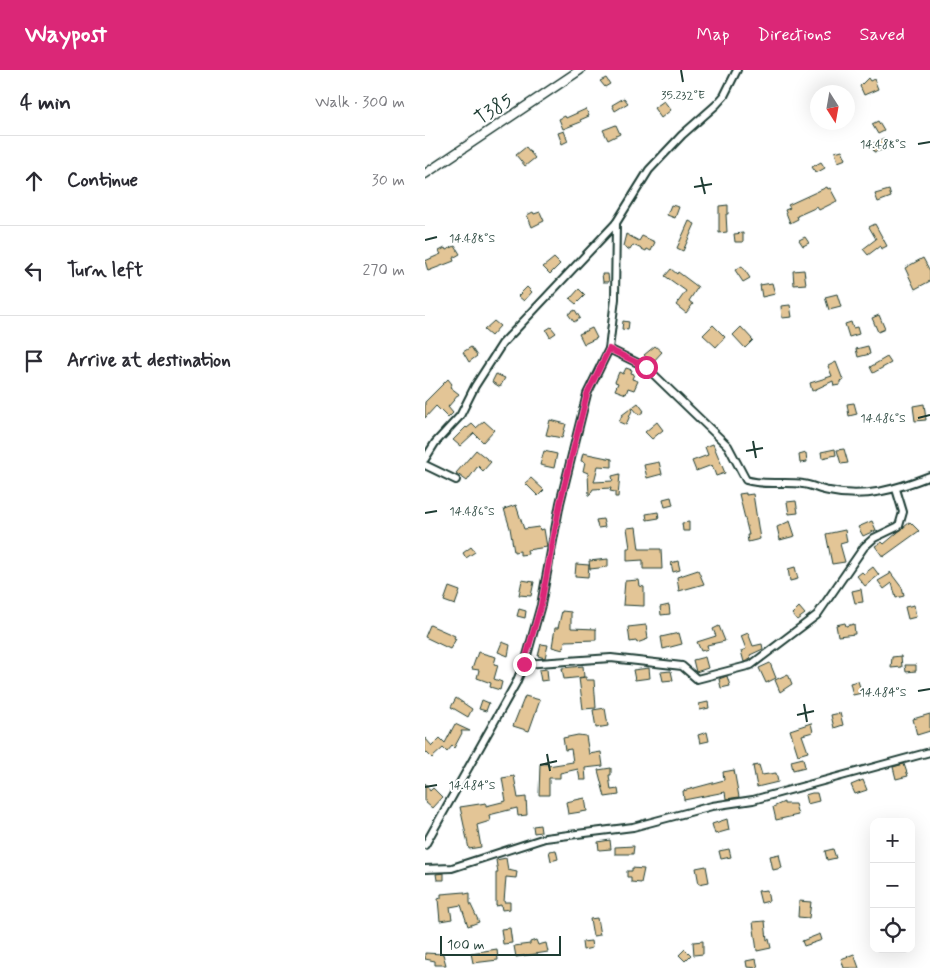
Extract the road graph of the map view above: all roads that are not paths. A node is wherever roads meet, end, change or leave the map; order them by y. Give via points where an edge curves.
1 (580, 70) edge
2 (737, 70) edge
3 (425, 174) edge
4 (616, 223) junction
5 (609, 349) junction
6 (425, 459) edge
7 (425, 465) edge
8 (930, 476) edge
9 (456, 480) dead end
10 (896, 489) junction
11 (524, 664) junction
12 (930, 752) edge
13 (425, 845) edge
14 (425, 869) edge

1 - 3 street, T385 / T385
2 - 4 street via 720,101 649,170
4 - 5 street via 615,299
4 - 6 street via 502,344 460,416
5 - 10 street via 646,367 728,446 745,480 758,484 804,484 829,492 868,494
5 - 11 street via 587,394 560,503 541,605
7 - 9 street
8 - 10 street
10 - 11 street via 903,512 899,526 864,547 817,615 751,665 697,679 682,666 611,658
11 - 13 street
12 - 14 street via 753,800 712,806 633,827 545,838 452,868

